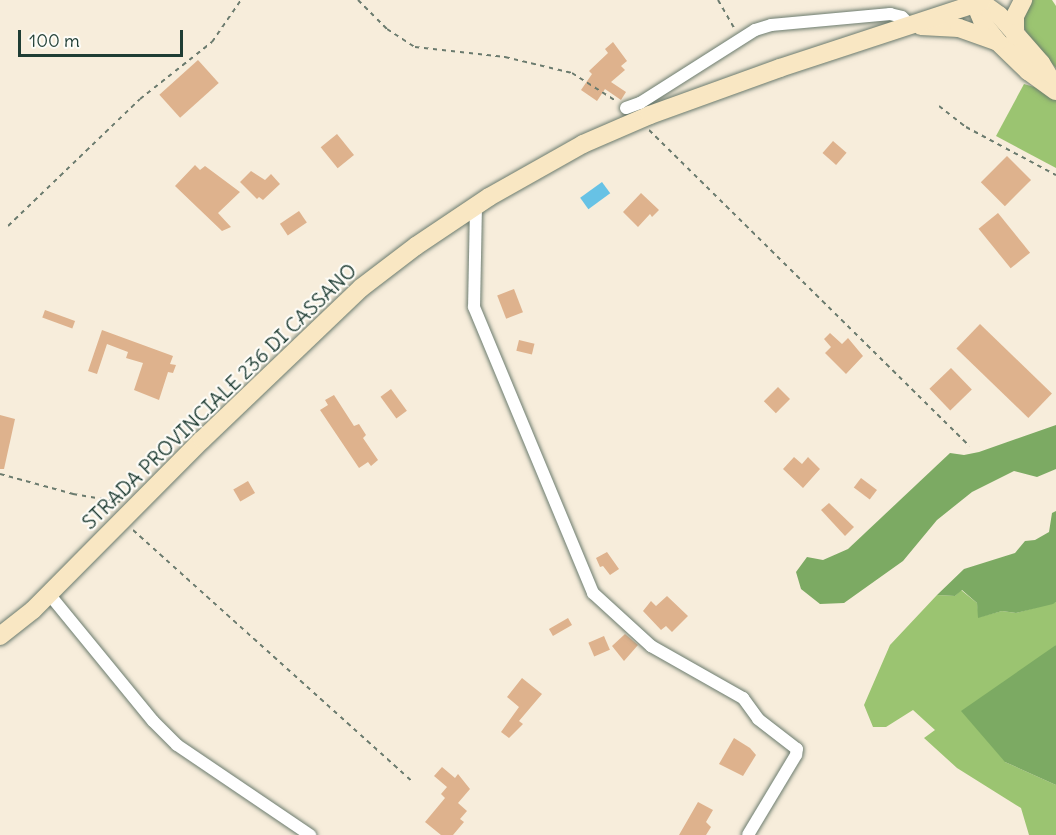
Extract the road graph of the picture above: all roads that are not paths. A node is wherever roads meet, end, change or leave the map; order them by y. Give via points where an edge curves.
1 (1023, 0) edge
2 (910, 25) junction
3 (1006, 39) junction
4 (1056, 90) edge
5 (626, 108) road end
6 (476, 205) junction
7 (50, 594) junction
8 (0, 636) edge
9 (310, 835) edge
10 (748, 835) edge

1 - 3 main road
2 - 3 main road via 959,28
2 - 3 main road, STRADA PROVINCIALE 236 DI CASSANO via 981,2 999,15
2 - 5 street via 902,17 890,14 771,25 740,37 640,103
2 - 6 main road, STRADA PROVINCIALE 236 DI CASSANO via 643,118 583,144
3 - 4 main road via 1041,63
6 - 7 main road, STRADA PROVINCIALE 236 DI CASSANO via 361,288
6 - 10 street via 474,307 593,593 651,646 743,698 758,719 797,749
7 - 8 main road, STRADA PROVINCIALE 236 DI CASSANO
7 - 9 street via 177,745

